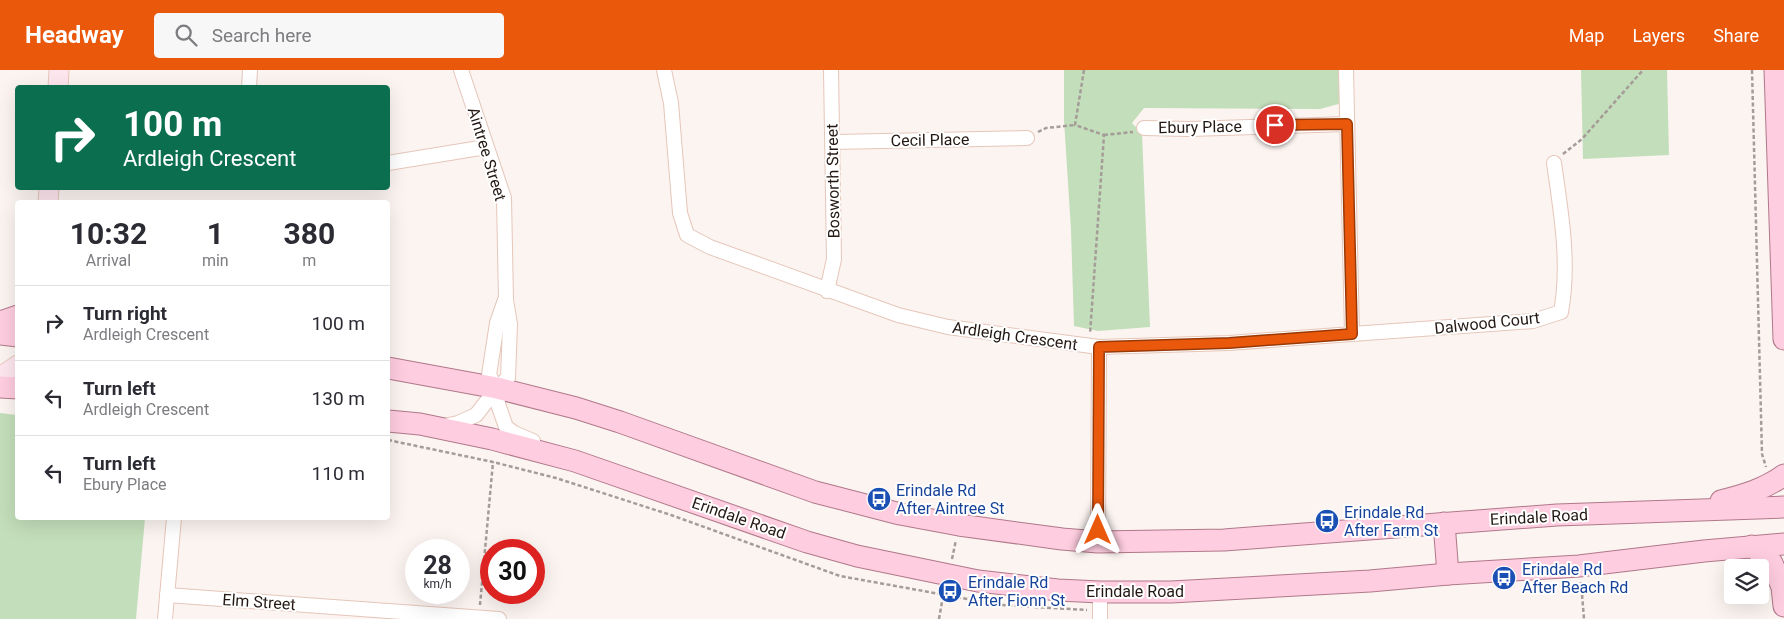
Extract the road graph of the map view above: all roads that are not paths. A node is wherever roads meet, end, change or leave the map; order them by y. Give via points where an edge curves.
1 (48, 70) edge
2 (59, 70) edge
3 (250, 70) edge
4 (461, 70) edge
5 (664, 70) edge
6 (831, 70) edge
7 (1346, 70) edge
8 (1775, 70) edge
9 (47, 85) edge
10 (58, 85) edge
11 (249, 85) edge
12 (1347, 124) junction
13 (1144, 128) road end
14 (1027, 138) road end
15 (833, 142) junction
16 (486, 147) junction
17 (390, 163) edge
18 (1554, 163) road end
19 (827, 291) junction
20 (15, 317) edge
21 (0, 322) edge
22 (0, 334) edge
23 (1352, 334) junction
24 (15, 336) edge
25 (1784, 339) edge
26 (1094, 346) junction
27 (15, 367) edge
28 (390, 368) edge
29 (0, 377) edge
30 (0, 387) edge
31 (15, 388) edge
32 (497, 388) junction
33 (390, 420) edge
34 (438, 428) junction
35 (549, 454) junction
36 (1779, 479) edge
37 (1784, 507) edge
38 (1630, 514) junction
39 (174, 520) edge
40 (1444, 523) junction
41 (1098, 542) junction
42 (1784, 544) edge
43 (1752, 546) junction
44 (1448, 574) junction
45 (1100, 592) junction
46 (167, 596) junction
47 (1784, 606) edge
48 (165, 619) edge
49 (499, 619) edge
50 (1100, 619) edge

1 - 9 street
2 - 10 street
3 - 11 street
4 - 16 street, Aintree Street
5 - 19 street, Ardleigh Crescent via 671,103 680,213 686,235
6 - 15 street, Bosworth Street
7 - 12 street
8 - 25 main road
12 - 13 street, Ebury Place
12 - 23 street
14 - 15 street, Cecil Place
15 - 19 street, Bosworth Street via 834,259
16 - 17 street
16 - 32 street, Aintree Street via 504,198 506,300 510,324 508,378
18 - 23 street, Dalwood Court via 1562,223 1565,289 1560,312 1533,321
19 - 26 street, Ardleigh Crescent via 898,315 948,327
20 - 21 main road
22 - 24 main road
23 - 26 street, Ardleigh Crescent via 1229,343
26 - 41 street
27 - 29 street
28 - 32 main road, Erindale Road
30 - 31 main road
32 - 34 street, Aintree Street via 476,415
32 - 35 street via 506,428 533,441
32 - 41 main road, Erindale Road via 576,408 815,492 900,514
33 - 34 main road, Erindale Road
34 - 35 main road, Erindale Road
35 - 45 main road, Erindale Road via 575,460 807,542 881,562 987,582
36 - 38 main road via 1751,493 1715,503 1666,505
37 - 38 main road, Erindale Road
38 - 40 main road, Erindale Road via 1557,515
39 - 46 street
40 - 41 main road, Erindale Road via 1224,540
40 - 44 main road
42 - 43 main road, Erindale Road
43 - 44 main road, Erindale Road via 1579,566
43 - 47 main road via 1772,564 1782,587
44 - 45 main road, Erindale Road via 1170,592
45 - 50 street
46 - 48 street
46 - 49 street, Elm Street

